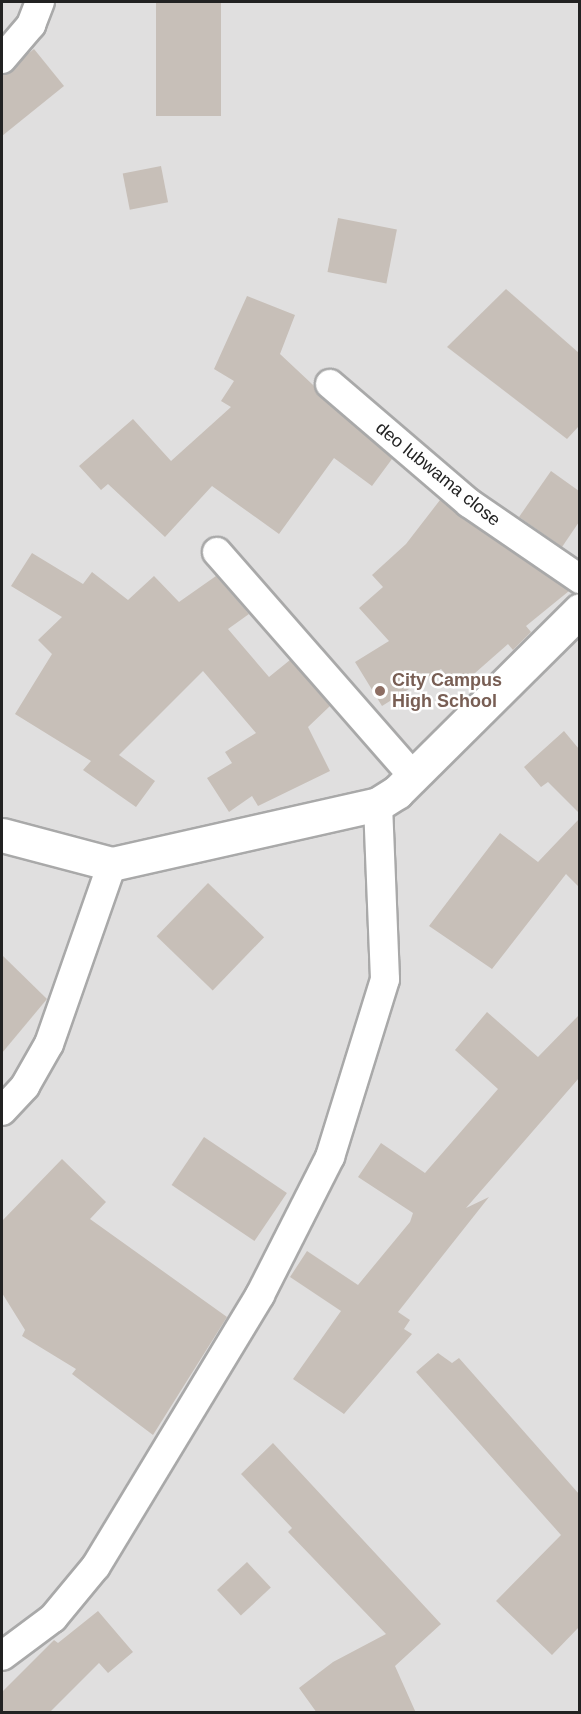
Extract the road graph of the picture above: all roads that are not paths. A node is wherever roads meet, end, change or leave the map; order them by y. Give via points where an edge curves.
1 (40, 2) edge
2 (2, 59) edge
3 (330, 384) dead end
4 (217, 552) dead end
5 (579, 579) edge
6 (579, 610) edge
7 (413, 776) junction
8 (378, 804) junction
9 (2, 836) edge
10 (112, 864) junction
11 (2, 1111) edge
12 (2, 1656) edge

1 - 2 street via 31,25
3 - 5 street, deo lubwama close via 469,503
4 - 7 street
6 - 7 street
7 - 8 street
8 - 10 street
8 - 12 street via 385,979 330,1156 260,1295 96,1566 53,1617
9 - 10 street
10 - 11 street via 49,1044 25,1086

